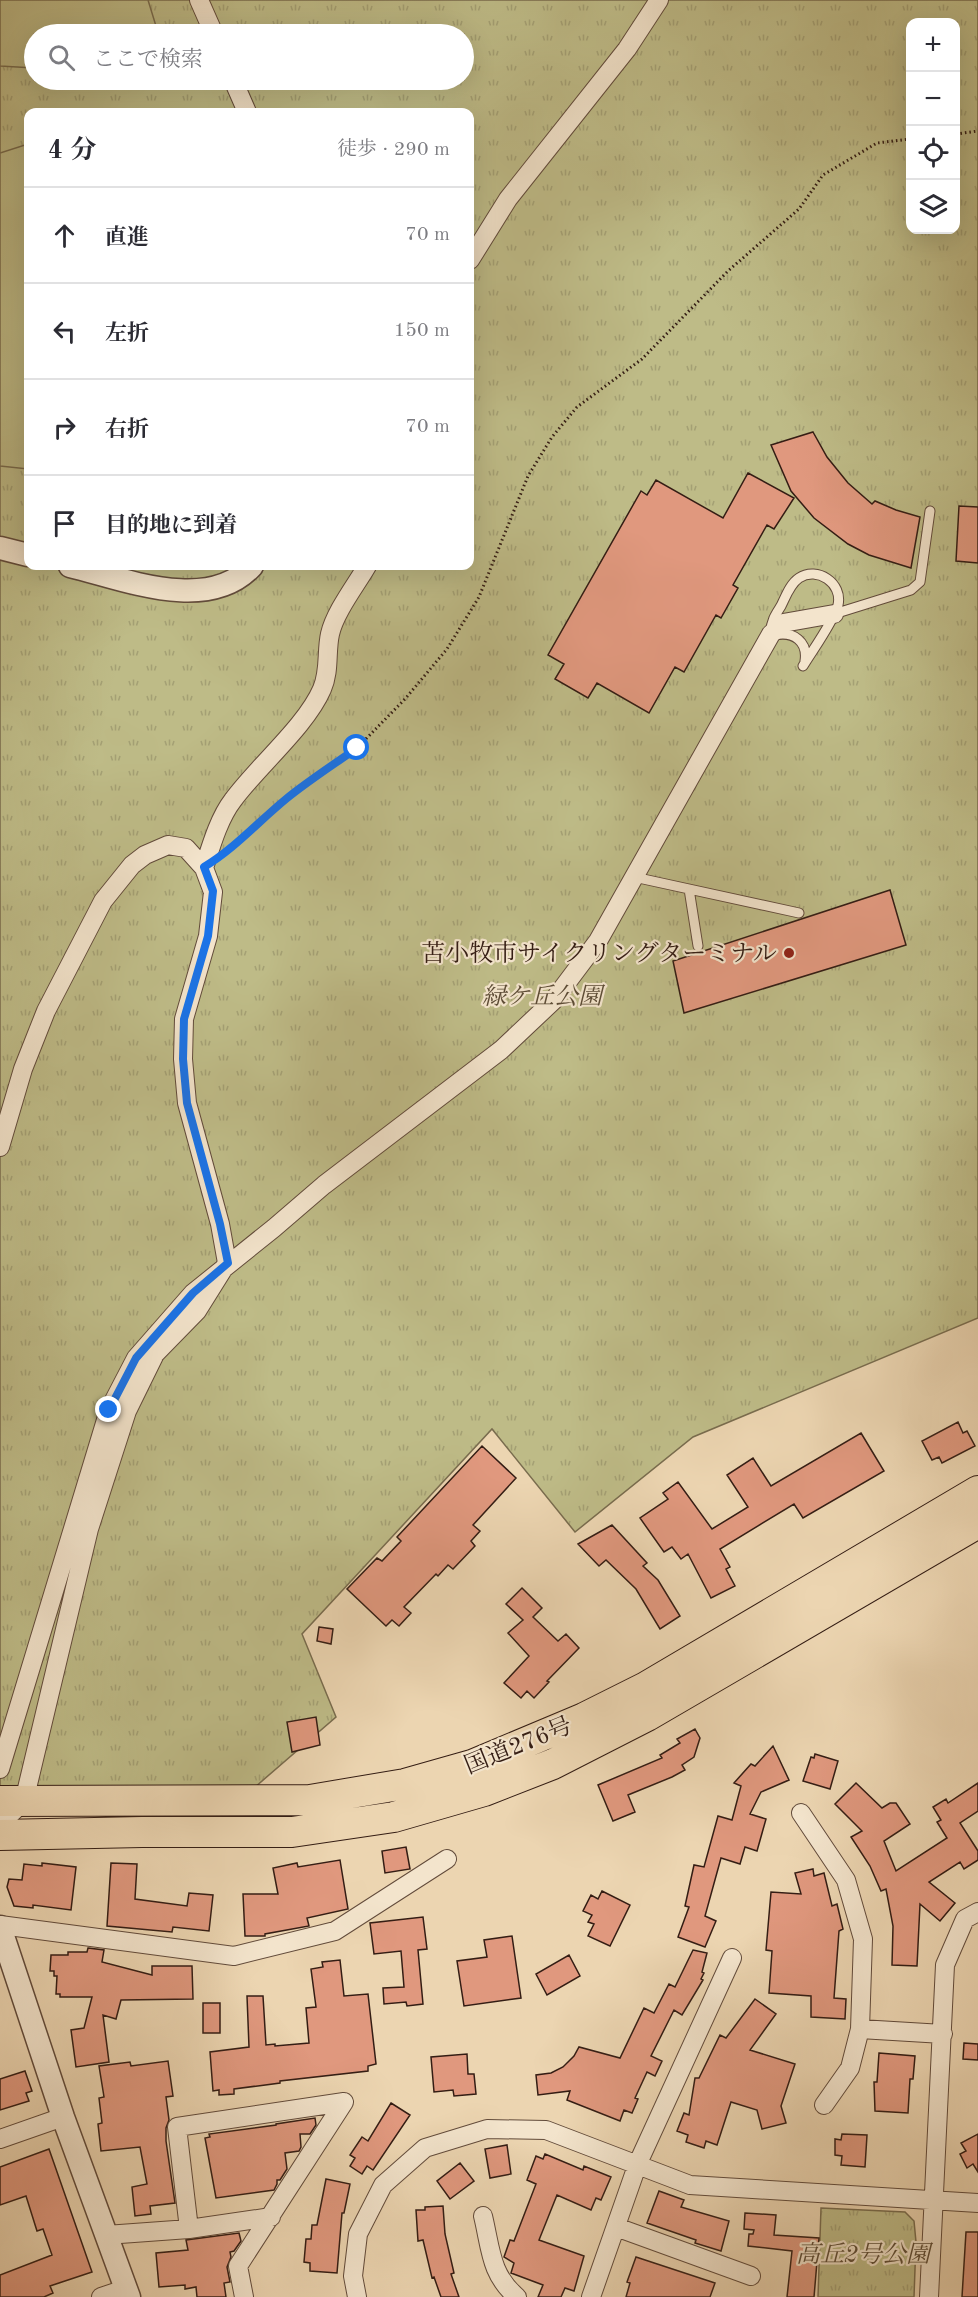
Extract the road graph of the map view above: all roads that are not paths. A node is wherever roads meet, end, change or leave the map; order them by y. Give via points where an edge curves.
1 (199, 0) edge
2 (659, 0) edge
3 (210, 24) edge
4 (237, 90) edge
5 (245, 108) edge
6 (474, 254) edge
7 (930, 511) dead end
8 (0, 548) edge
9 (24, 554) edge
10 (86, 570) edge
11 (249, 570) edge
12 (366, 570) edge
13 (834, 614) junction
14 (768, 639) junction
15 (204, 867) junction
16 (634, 877) junction
17 (689, 889) junction
18 (799, 913) dead end
19 (698, 946) dead end
20 (0, 1147) edge
21 (228, 1263) junction
22 (978, 1491) edge
23 (978, 1523) edge
24 (0, 1769) edge
25 (12, 1801) edge
26 (801, 1813) dead end
27 (0, 1824) edge
28 (0, 1835) edge
29 (447, 1859) dead end
30 (978, 1912) edge
31 (0, 1926) edge
32 (732, 1958) dead end
33 (860, 2029) junction
34 (943, 2034) junction
35 (824, 2105) dead end
36 (63, 2117) junction
37 (0, 2139) edge
38 (638, 2163) junction
39 (935, 2201) junction
40 (978, 2203) edge
41 (483, 2216) dead end
42 (271, 2217) junction
43 (616, 2227) junction
44 (189, 2229) junction
45 (106, 2235) junction
46 (751, 2276) dead end
47 (127, 2293) edge
48 (101, 2297) edge
49 (244, 2297) edge
50 (357, 2297) edge
51 (517, 2297) edge
52 (591, 2297) edge
53 (929, 2297) edge

1 - 3 street
2 - 6 street via 627,49 508,199
4 - 5 street
7 - 13 lane via 920,582 911,590
8 - 9 street
10 - 11 street via 167,590 199,591 222,586
12 - 15 street via 330,633 323,688 308,712 231,802
13 - 14 street via 783,623
13 - 14 lane via 803,666 803,644 791,635
13 - 14 lane via 838,599 833,584 820,575 805,575 792,585 771,624
14 - 16 street
15 - 20 street via 186,848 168,845 132,865 103,901 46,1011 23,1069
15 - 21 street via 213,891 208,936 184,1019 183,1059 187,1103
16 - 17 lane
16 - 21 street via 598,941 553,1001 501,1050
17 - 18 lane
17 - 19 lane
21 - 24 street via 193,1293 136,1358 109,1410
21 - 25 street via 197,1311 155,1354 127,1411 89,1529
22 - 25 highway, 国道276号 via 646,1687 472,1765 405,1784 310,1800
23 - 28 highway, 国道276号 via 647,1716 553,1764 484,1791 394,1817 292,1832
25 - 27 street
26 - 33 street via 846,1880 863,1939
29 - 31 street via 335,1931 234,1956
30 - 34 street via 965,1919 945,1965
31 - 36 street
32 - 38 street
33 - 34 street
33 - 35 street via 850,2068
34 - 39 street
36 - 37 street
36 - 45 street
38 - 39 street via 690,2185
38 - 43 street
38 - 50 street via 546,2130 487,2129 425,2148 383,2185 358,2234 353,2276
39 - 40 street
39 - 53 street
41 - 51 street via 496,2272
42 - 44 street
42 - 44 street via 344,2102 177,2127
42 - 49 street via 238,2266
43 - 46 street
43 - 52 street
44 - 45 street
45 - 47 street
47 - 48 street

